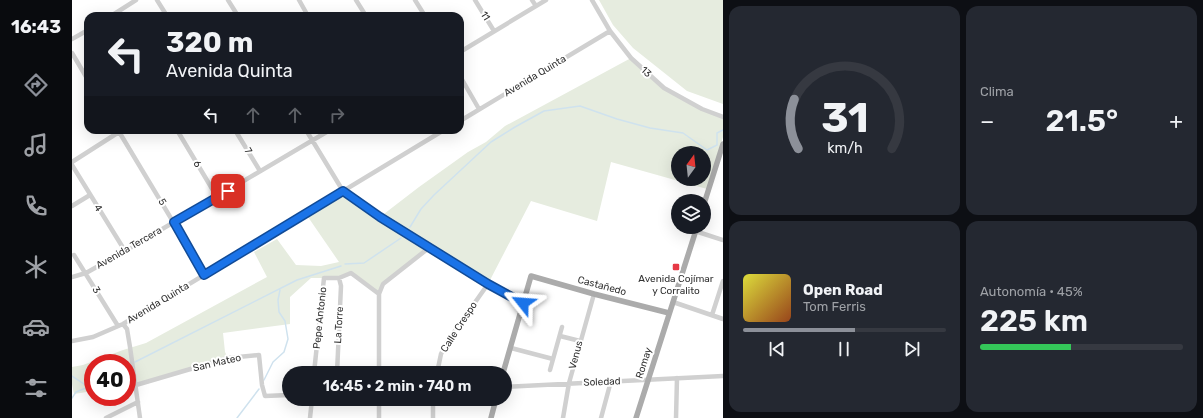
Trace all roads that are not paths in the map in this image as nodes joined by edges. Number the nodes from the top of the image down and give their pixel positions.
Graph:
1 (136, 0) edge
2 (157, 0) edge
3 (228, 0) edge
4 (299, 0) edge
5 (356, 0) edge
6 (415, 0) edge
7 (476, 0) edge
8 (532, 0) edge
9 (546, 0) edge
10 (592, 0) edge
11 (536, 6) junction
12 (117, 12) edge
13 (164, 12) edge
14 (236, 12) edge
15 (306, 12) edge
16 (364, 12) edge
17 (422, 12) edge
18 (494, 31) junction
19 (610, 31) junction
20 (84, 32) edge
21 (72, 39) edge
22 (464, 50) edge
23 (72, 53) edge
24 (84, 73) edge
25 (464, 83) edge
26 (479, 109) junction
27 (723, 117) edge
28 (464, 118) edge
29 (114, 134) edge
30 (121, 134) edge
31 (179, 134) edge
32 (237, 134) edge
33 (309, 134) edge
34 (323, 134) edge
35 (437, 134) edge
36 (313, 140) junction
37 (723, 144) edge
38 (720, 161) edge
39 (72, 162) edge
40 (72, 165) edge
41 (260, 172) junction
42 (343, 191) junction
43 (708, 194) edge
44 (90, 195) junction
45 (217, 197) junction
46 (72, 206) edge
47 (174, 222) junction
48 (694, 234) edge
49 (708, 234) edge
50 (723, 240) edge
51 (430, 247) junction
52 (125, 251) junction
53 (74, 255) dead end
54 (86, 273) junction
55 (204, 275) junction
56 (72, 277) edge
57 (340, 278) junction
58 (723, 281) edge
59 (488, 284) junction
60 (379, 294) junction
61 (594, 294) junction
62 (673, 302) junction
63 (523, 303) junction
64 (669, 313) junction
65 (712, 315) junction
66 (723, 319) edge
67 (124, 324) junction
68 (118, 326) junction
69 (562, 327) dead end
70 (560, 336) junction
71 (72, 341) edge
72 (580, 341) junction
73 (511, 348) junction
74 (131, 354) edge
75 (553, 359) junction
76 (315, 366) edge
77 (337, 366) edge
78 (379, 366) edge
79 (438, 366) edge
80 (505, 366) edge
81 (550, 370) dead end
82 (723, 376) edge
83 (677, 378) junction
84 (648, 380) junction
85 (611, 381) junction
86 (569, 383) junction
87 (136, 385) joint
88 (512, 387) edge
89 (282, 395) edge
90 (138, 402) junction
91 (311, 406) edge
92 (379, 406) edge
93 (433, 406) edge
94 (494, 406) edge
95 (106, 418) edge
96 (140, 418) edge
97 (310, 418) edge
98 (379, 418) edge
99 (433, 418) edge
100 (491, 418) edge
101 (563, 418) edge
102 (601, 418) edge
103 (636, 418) edge
104 (676, 418) edge

1 - 12 street
2 - 13 street
3 - 14 street
4 - 15 street
5 - 16 street
6 - 17 street
7 - 18 street, 11
8 - 11 street
9 - 11 street
10 - 19 street, 13
11 - 18 street
18 - 22 street
19 - 26 street, Avenida Quinta
19 - 27 street, 13
20 - 21 street
23 - 24 street
25 - 26 street
26 - 28 street, Avenida Quinta
29 - 39 street
30 - 47 street, 5
31 - 45 street, 6
32 - 41 street, 7
33 - 36 street
34 - 36 street, Avenida Tercera
35 - 42 street, Avenida Quinta
36 - 41 street, Avenida Tercera
36 - 42 street
37 - 38 main road
38 - 43 main road
40 - 44 street, 4
41 - 45 street, Avenida Tercera
42 - 51 street
42 - 55 street, Avenida Quinta
44 - 46 street
44 - 52 street, 4
45 - 47 street, Avenida Tercera
47 - 52 street, Avenida Tercera
47 - 55 street, 5
48 - 62 main road, Romay
49 - 50 street
51 - 59 street
51 - 60 street
52 - 54 street, Avenida Tercera
53 - 54 street, 3
54 - 56 street, Avenida Tercera
54 - 68 street, 3
55 - 67 street, Avenida Quinta
57 - 60 street, Pepe Antonio
57 - 76 street, Pepe Antonio
57 - 77 street, La Torre
58 - 65 street
59 - 63 street
59 - 79 street, Calle Crespo
60 - 78 street
61 - 63 main road, Castañedo
61 - 64 main road, Castañedo
61 - 72 street, Venus
62 - 64 main road, Romay
62 - 65 street
63 - 73 main road
64 - 84 main road, Romay
65 - 66 street
67 - 68 street, Avenida Quinta
67 - 74 street
68 - 71 street, Avenida Quinta
69 - 70 street
70 - 72 street
70 - 75 street
72 - 86 street, Venus
73 - 75 street
73 - 80 main road
75 - 81 street
82 - 83 street, Soledad
83 - 84 street, Soledad
83 - 104 street
84 - 85 street, Soledad
84 - 103 main road, Romay
85 - 86 street, Soledad
85 - 102 street
86 - 88 street, Soledad
86 - 101 street, Venus
87 - 89 street, San Mateo
87 - 90 street
90 - 95 street
90 - 96 street
91 - 97 street
92 - 98 street
93 - 99 street
94 - 100 main road

